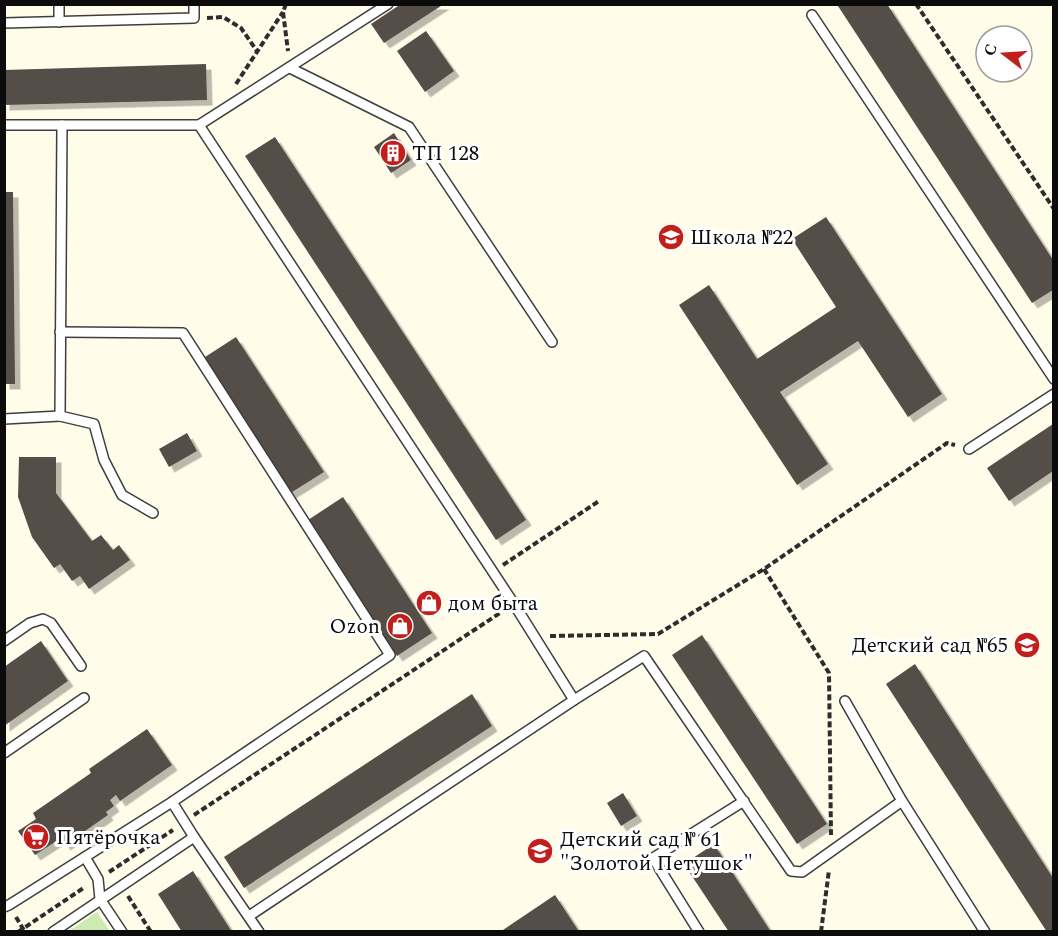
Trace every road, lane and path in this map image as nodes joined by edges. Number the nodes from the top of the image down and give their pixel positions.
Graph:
1 (59, 4) edge
2 (194, 4) edge
3 (286, 4) edge
4 (388, 4) edge
5 (916, 4) edge
6 (283, 12) junction
7 (812, 15) dead end
8 (194, 18) junction
9 (60, 22) junction
10 (4, 23) edge
11 (257, 51) junction
12 (290, 68) junction
13 (232, 88) dead end
14 (4, 125) edge
15 (62, 125) junction
16 (199, 125) junction
17 (1053, 209) edge
18 (60, 332) junction
19 (552, 342) dead end
20 (1053, 379) edge
21 (1053, 394) edge
22 (60, 416) junction
23 (4, 418) edge
24 (969, 449) joint
25 (598, 501) dead end
26 (153, 513) dead end
27 (764, 569) junction
28 (492, 572) junction
29 (514, 604) junction
30 (534, 637) junction
31 (4, 641) edge
32 (81, 666) dead end
33 (84, 698) dead end
34 (574, 700) junction
35 (845, 701) dead end
36 (4, 753) edge
37 (744, 801) junction
38 (902, 801) junction
39 (172, 802) junction
40 (184, 822) junction
41 (194, 837) junction
42 (831, 852) junction
43 (85, 857) junction
44 (98, 879) junction
45 (121, 886) junction
46 (100, 899) junction
47 (4, 907) edge
48 (249, 916) junction
49 (18, 932) edge
50 (53, 932) edge
51 (122, 932) edge
52 (151, 932) edge
53 (259, 932) edge
54 (699, 932) edge
55 (820, 932) edge
56 (985, 932) edge

1 - 9 lane
2 - 8 lane
3 - 6 path
4 - 12 lane
5 - 17 path
6 - 11 path
6 - 12 path
7 - 20 lane
8 - 9 lane
8 - 11 path
9 - 10 lane
11 - 13 path
12 - 16 lane
12 - 19 lane
14 - 15 lane
15 - 16 lane
15 - 18 lane
16 - 28 lane
18 - 22 lane
18 - 39 lane
21 - 24 lane
22 - 23 lane
22 - 26 lane
24 - 27 path
25 - 28 path
27 - 30 path
27 - 42 path
28 - 29 lane
29 - 30 lane
29 - 40 path
30 - 34 lane
31 - 32 lane
33 - 36 lane
34 - 37 lane
34 - 48 lane
35 - 38 lane
37 - 42 lane
37 - 54 lane
38 - 42 lane
38 - 56 lane
39 - 40 lane
39 - 43 lane
40 - 41 lane
40 - 44 path
41 - 45 lane
41 - 48 lane
42 - 55 path
43 - 44 lane
43 - 47 lane
44 - 46 lane
44 - 49 path
45 - 46 lane
45 - 52 path
46 - 50 lane
46 - 51 lane
48 - 53 lane

